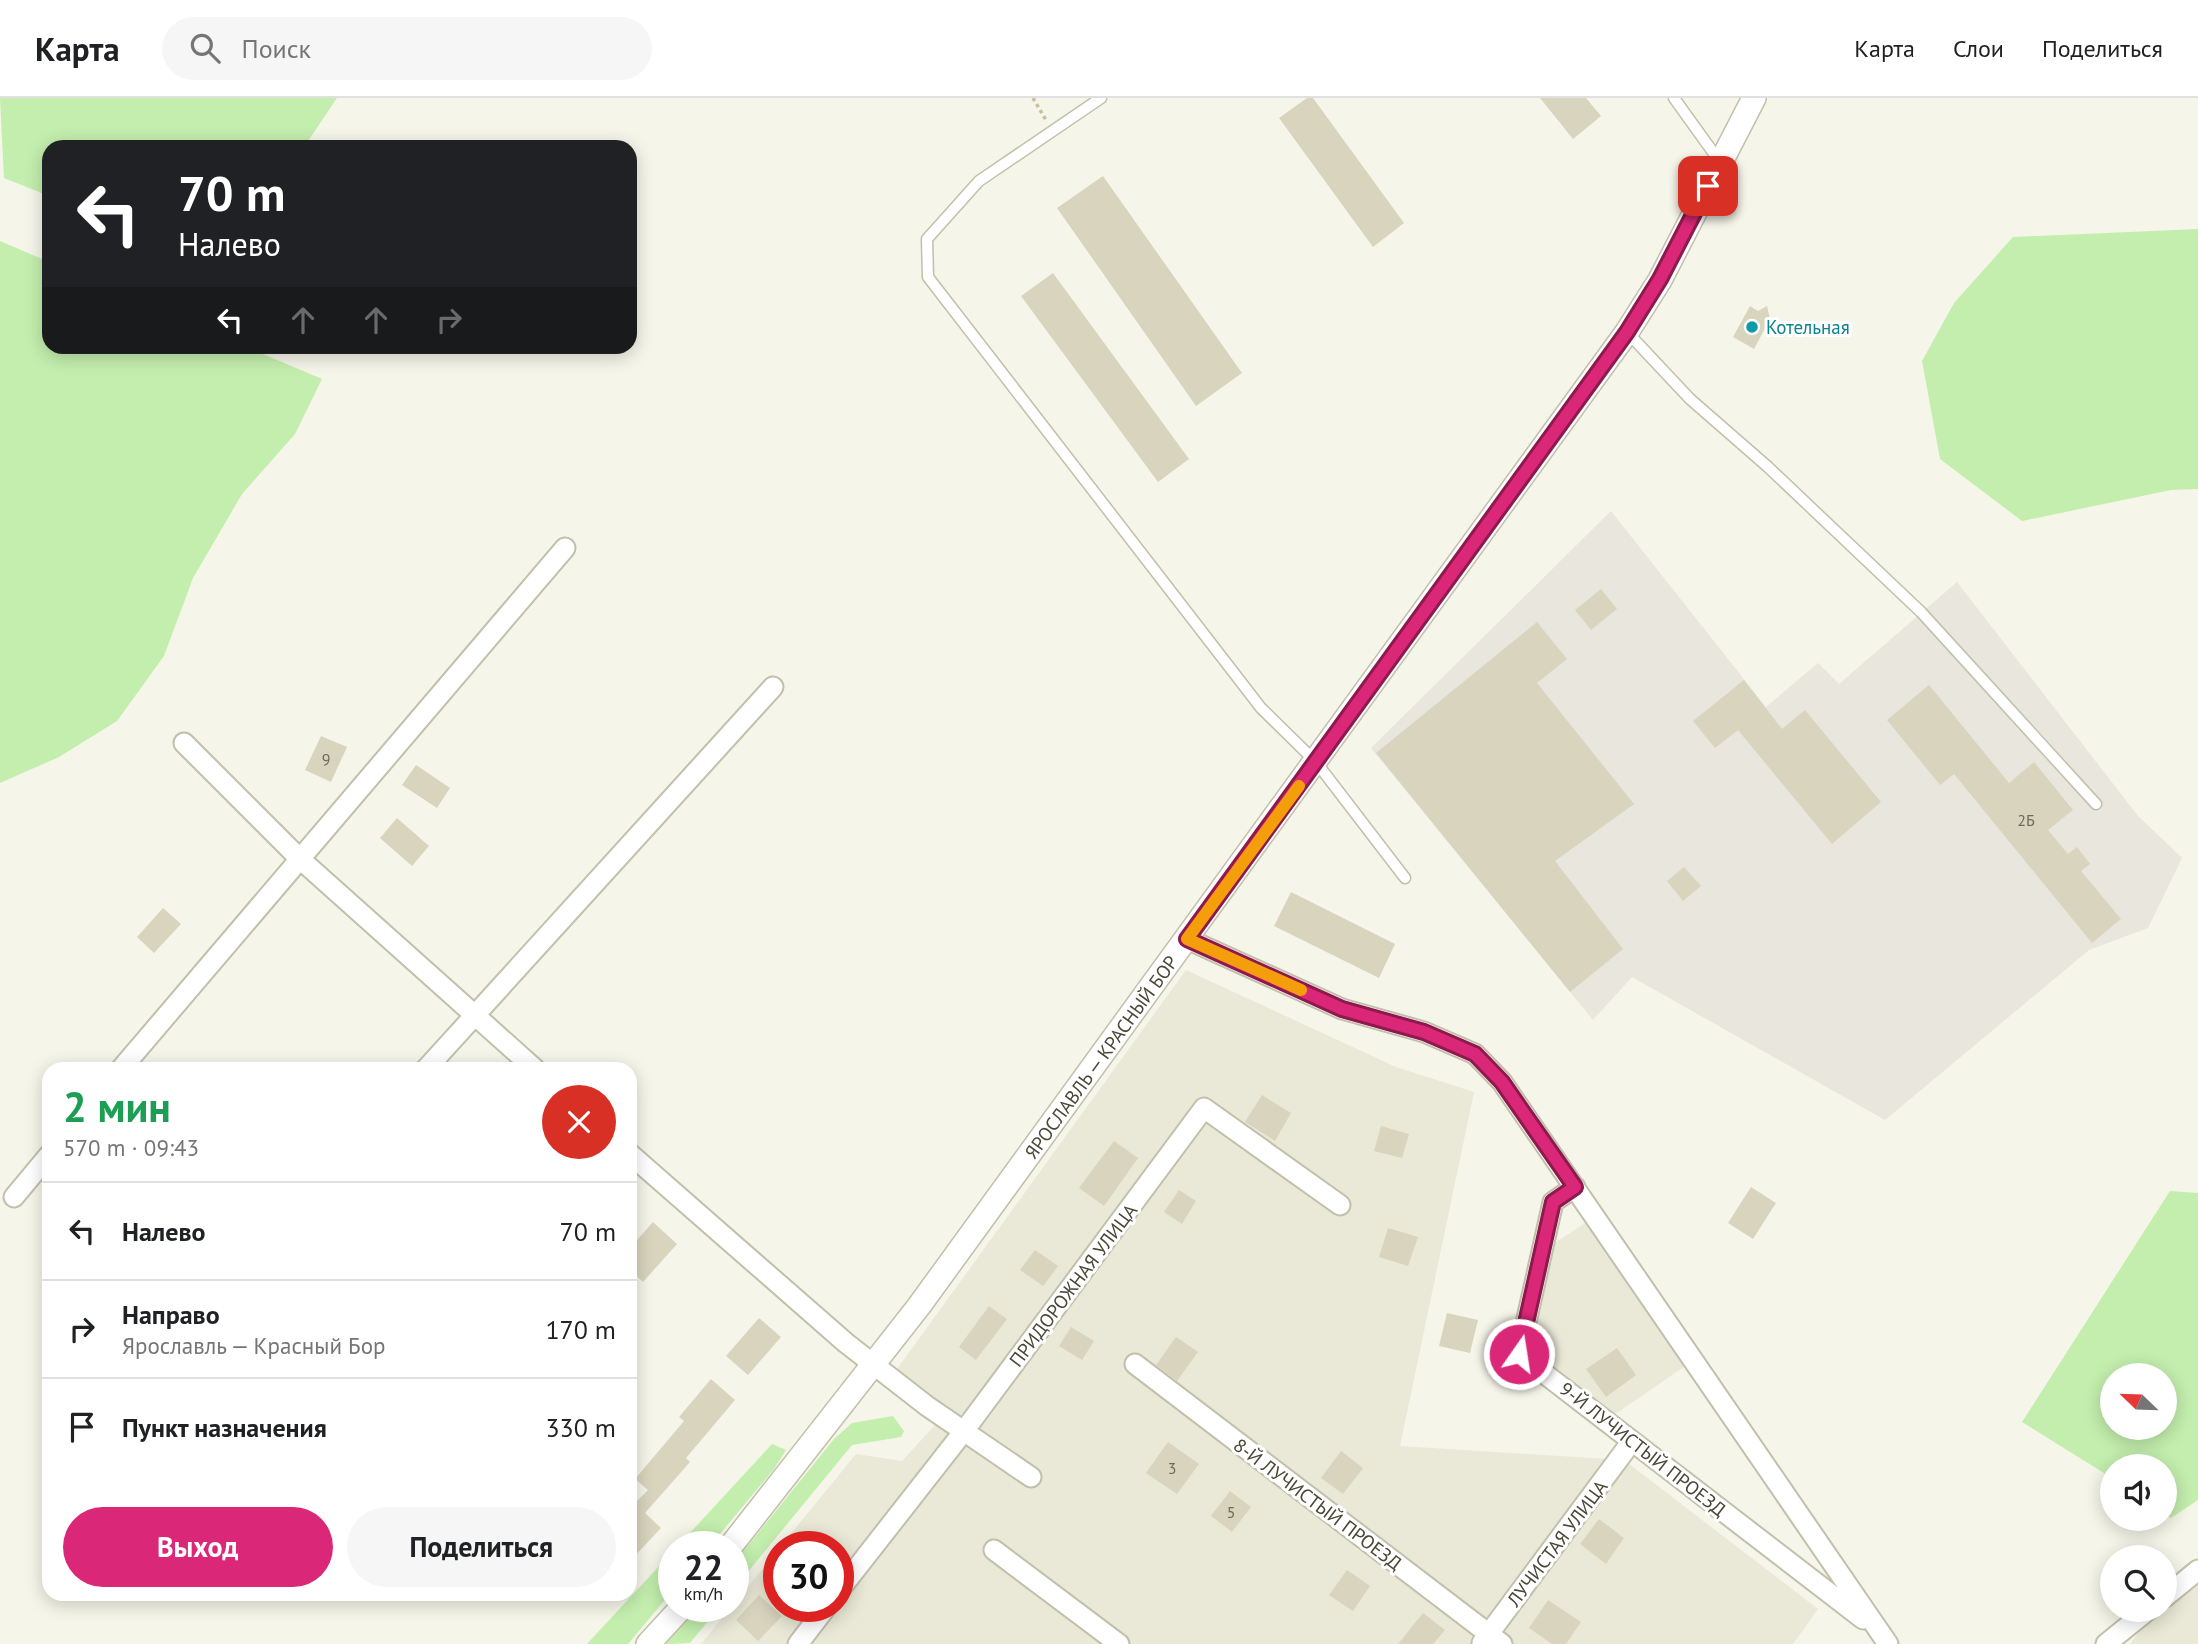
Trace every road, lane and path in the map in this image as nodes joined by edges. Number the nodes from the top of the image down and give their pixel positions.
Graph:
1 (1033, 98) edge
2 (1101, 98) edge
3 (1674, 98) edge
4 (1754, 98) edge
5 (1053, 131) junction
6 (1720, 162) junction
7 (1627, 332) junction
8 (565, 548) dead end
9 (774, 687) dead end
10 (184, 743) dead end
11 (1316, 762) junction
12 (2096, 804) dead end
13 (299, 858) junction
14 (1405, 878) dead end
15 (1187, 939) junction
16 (474, 1015) junction
17 (127, 1062) edge
18 (432, 1062) edge
19 (527, 1062) edge
20 (637, 1160) edge
21 (42, 1163) edge
22 (1575, 1187) junction
23 (14, 1197) dead end
24 (1340, 1205) dead end
25 (873, 1364) junction
26 (1135, 1364) dead end
27 (964, 1431) junction
28 (1632, 1441) junction
29 (1031, 1477) dead end
30 (743, 1531) edge
31 (994, 1550) dead end
32 (2198, 1570) edge
33 (854, 1572) edge
34 (2177, 1587) edge
35 (668, 1622) edge
36 (815, 1622) edge
37 (2133, 1622) edge
38 (1883, 1637) edge
39 (1491, 1641) edge
40 (648, 1644) edge
41 (798, 1644) edge
42 (1119, 1644) edge
43 (2106, 1644) edge

1 - 5 path
2 - 5 lane
3 - 6 lane
4 - 6 street, ЯРОСЛАВЛЬ — КРАСНЫЙ БОР
5 - 11 lane
6 - 7 street, ЯРОСЛАВЛЬ — КРАСНЫЙ БОР
7 - 11 street, ЯРОСЛАВЛЬ — КРАСНЫЙ БОР
7 - 12 lane
8 - 13 street
9 - 16 street
10 - 13 street
11 - 14 lane
11 - 15 street, ЯРОСЛАВЛЬ — КРАСНЫЙ БОР
13 - 16 street
13 - 17 street
15 - 22 street
15 - 25 street, ЯРОСЛАВЛЬ — КРАСНЫЙ БОР
16 - 18 street
16 - 19 street
20 - 25 street
21 - 23 street
22 - 28 street, 9-Й ЛУЧИСТЫЙ ПРОЕЗД
22 - 38 street
24 - 27 street, ПРИДОРОЖНАЯ УЛИЦА
25 - 27 street
25 - 30 street, ЯРОСЛАВЛЬ — КРАСНЫЙ БОР
26 - 39 street, 8-Й ЛУЧИСТЫЙ ПРОЕЗД
27 - 29 street
27 - 33 street, ПРИДОРОЖНАЯ УЛИЦА
28 - 38 street, 9-Й ЛУЧИСТЫЙ ПРОЕЗД
28 - 39 street, ЛУЧИСТАЯ УЛИЦА
31 - 42 street
32 - 34 street
35 - 40 street
36 - 41 street
37 - 43 street

